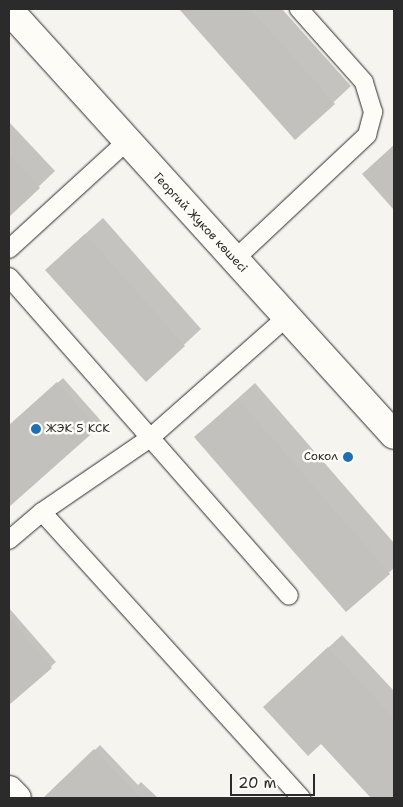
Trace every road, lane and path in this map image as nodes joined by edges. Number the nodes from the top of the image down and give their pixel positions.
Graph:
1 (299, 9) edge
2 (9, 10) edge
3 (126, 142) junction
4 (9, 249) edge
5 (234, 260) junction
6 (9, 278) edge
7 (287, 317) junction
8 (394, 435) edge
9 (150, 438) junction
10 (42, 512) junction
11 (9, 540) edge
12 (289, 596) dead end
13 (9, 790) edge
14 (17, 798) edge
15 (301, 798) edge

1 - 5 lane
2 - 3 street, Георгий Жуков көшесі
3 - 4 lane
3 - 5 street, Георгий Жуков көшесі
5 - 7 street, Георгий Жуков көшесі
6 - 9 lane
7 - 8 street, Георгий Жуков көшесі
7 - 9 lane
9 - 10 lane
9 - 12 lane
10 - 11 lane
10 - 15 lane
13 - 14 street

